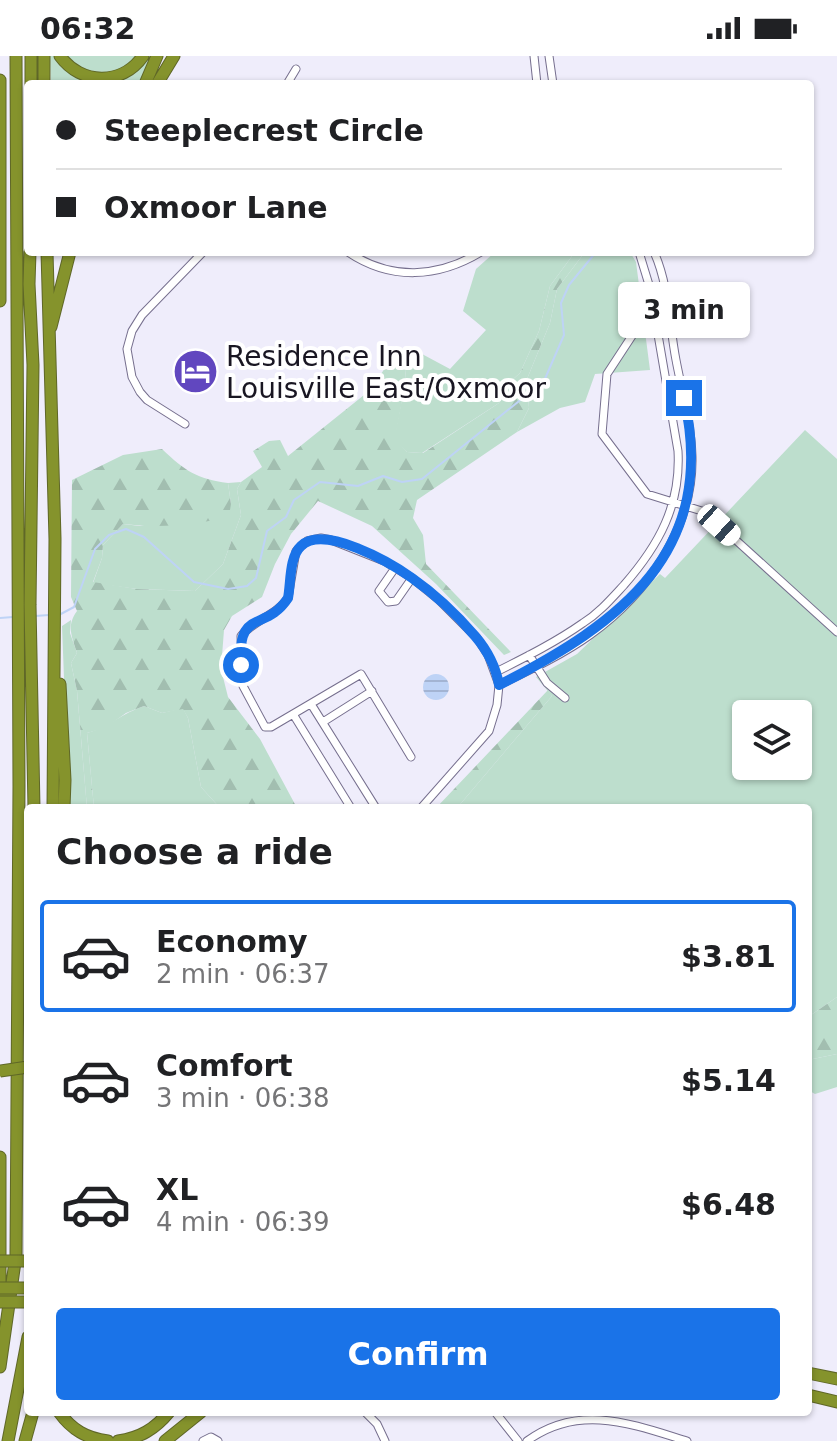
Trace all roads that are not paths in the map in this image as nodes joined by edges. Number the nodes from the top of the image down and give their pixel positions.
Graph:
1 (16, 56) edge
2 (31, 56) edge
3 (44, 56) edge
4 (60, 56) edge
5 (143, 56) edge
6 (157, 56) edge
7 (174, 56) edge
8 (534, 56) edge
9 (549, 56) edge
10 (296, 69) dead end
11 (0, 80) edge
12 (31, 80) edge
13 (44, 80) edge
14 (147, 80) edge
15 (159, 80) edge
16 (289, 80) edge
17 (537, 80) edge
18 (552, 80) edge
19 (30, 256) edge
20 (47, 256) edge
21 (69, 256) edge
22 (199, 256) edge
23 (356, 256) edge
24 (473, 256) edge
25 (640, 256) edge
26 (655, 256) edge
27 (0, 301) edge
28 (653, 311) junction
29 (48, 336) junction
30 (185, 424) dead end
31 (674, 503) junction
32 (686, 505) junction
33 (395, 568) junction
34 (412, 578) junction
35 (24, 605) junction
36 (24, 628) junction
37 (56, 628) junction
38 (837, 632) edge
39 (529, 655) junction
40 (535, 667) junction
41 (496, 672) junction
42 (499, 685) junction
43 (372, 691) junction
44 (565, 698) dead end
45 (311, 704) junction
46 (293, 714) junction
47 (323, 722) junction
48 (411, 757) dead end
49 (34, 804) edge
50 (53, 804) edge
51 (64, 804) edge
52 (349, 804) edge
53 (374, 804) edge
54 (425, 804) edge
55 (24, 1068) edge
56 (0, 1071) edge
57 (0, 1157) edge
58 (0, 1261) edge
59 (24, 1261) edge
60 (24, 1288) edge
61 (0, 1291) edge
62 (0, 1302) edge
63 (24, 1302) edge
64 (24, 1358) edge
65 (0, 1367) edge
66 (812, 1374) edge
67 (837, 1379) edge
68 (812, 1398) edge
69 (837, 1402) edge
70 (32, 1416) edge
71 (63, 1416) edge
72 (165, 1416) edge
73 (196, 1416) edge
74 (369, 1416) edge
75 (498, 1416) edge
76 (675, 1439) edge
77 (8, 1441) edge
78 (25, 1441) edge
79 (108, 1441) edge
80 (118, 1441) edge
81 (165, 1441) edge
82 (385, 1441) edge
83 (518, 1441) edge
84 (527, 1441) edge
85 (687, 1441) edge

1 - 35 highway
2 - 12 highway
3 - 13 highway
4 - 5 highway
6 - 14 highway
7 - 15 highway
8 - 17 street
9 - 18 street
10 - 16 street
11 - 27 highway
19 - 35 highway
20 - 29 highway
21 - 29 highway
22 - 30 street
23 - 24 street
25 - 28 street
26 - 32 street
28 - 31 street
28 - 31 street
29 - 37 highway
31 - 32 street
31 - 39 street
32 - 38 street
32 - 40 street
33 - 34 street
33 - 34 street
33 - 46 street
34 - 41 street
35 - 36 highway
36 - 49 highway
36 - 65 highway
37 - 50 highway
37 - 51 highway
39 - 40 street
39 - 41 street
40 - 42 street
40 - 44 street
41 - 42 street
42 - 54 street
43 - 45 street
43 - 47 street
43 - 48 street
45 - 46 street
45 - 47 street
46 - 52 street
47 - 53 street
55 - 56 highway, bridge
57 - 61 highway
58 - 59 highway, bridge
60 - 61 highway, bridge
62 - 63 highway, bridge
64 - 77 highway
66 - 67 highway
68 - 69 highway
70 - 78 highway
71 - 79 highway
72 - 80 highway
73 - 81 highway
74 - 82 street
75 - 83 street
76 - 84 street
76 - 85 street

